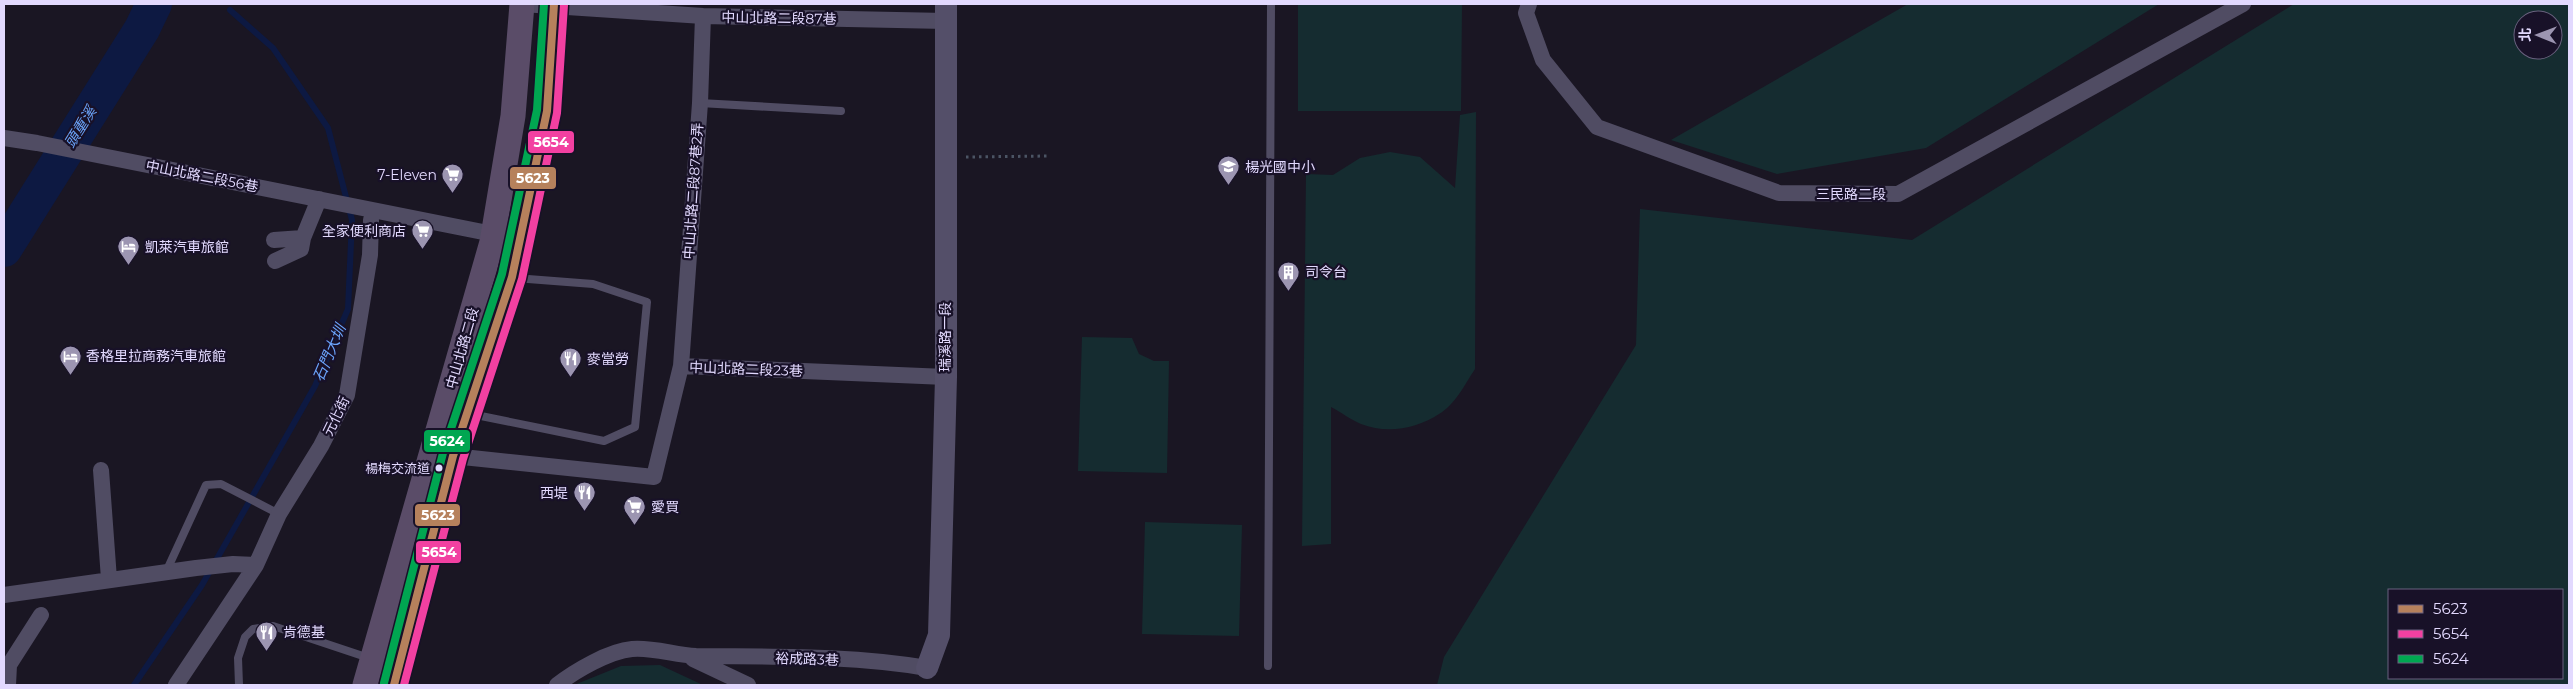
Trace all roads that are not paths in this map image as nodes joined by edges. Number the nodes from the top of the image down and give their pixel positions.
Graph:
1 (522, 4) edge
2 (1271, 4) edge
3 (1528, 4) edge
4 (2243, 4) edge
5 (554, 5) edge
6 (946, 12) edge
7 (703, 16) junction
8 (700, 103) junction
9 (841, 111) dead end
10 (4, 138) edge
11 (323, 199) junction
12 (370, 212) junction
13 (493, 234) junction
14 (303, 238) junction
15 (274, 240) dead end
16 (275, 261) dead end
17 (512, 278) junction
18 (681, 366) junction
19 (946, 377) junction
20 (466, 413) junction
21 (453, 456) junction
22 (101, 470) dead end
23 (279, 514) junction
24 (256, 566) junction
25 (166, 572) junction
26 (109, 579) junction
27 (4, 596) edge
28 (41, 615) dead end
29 (686, 655) junction
30 (373, 659) junction
31 (1268, 666) dead end
32 (927, 668) joint
33 (8, 685) edge
34 (176, 685) edge
35 (239, 685) edge
36 (365, 685) edge
37 (394, 685) edge
38 (557, 685) edge
39 (748, 685) edge

1 - 5 street, 中山北路二段87巷
1 - 13 main road, 中山北路二段
2 - 31 lane
3 - 4 street, 三民路二段
5 - 7 street, 中山北路二段87巷
5 - 17 main road, 中山北路二段
6 - 7 street, 中山北路二段87巷
6 - 19 street, 瑞溪路一段
7 - 8 street, 中山北路二段87巷2弄
8 - 9 lane
8 - 18 street, 中山北路二段87巷2弄
10 - 11 street, 中山北路二段56巷
11 - 12 street, 中山北路二段56巷
11 - 14 street
12 - 13 street
12 - 23 street, 元化街
13 - 30 main road, 中山北路二段
14 - 15 street
14 - 16 street
17 - 20 main road, 中山北路二段
17 - 20 lane
18 - 19 street, 中山北路二段23巷
18 - 21 street, 中山北路二段23巷
19 - 32 street, 瑞溪路一段
20 - 21 main road, 中山北路二段
21 - 37 main road, 中山北路二段
22 - 26 street
23 - 24 street, 元化街
23 - 25 lane
24 - 25 street
24 - 34 street, 元化街
25 - 26 street
26 - 27 street
28 - 33 street
29 - 32 street, 裕成路3巷
29 - 38 street, 裕成路3巷
29 - 39 street, 裕成路3巷
30 - 35 lane
30 - 36 main road, 中山北路二段

